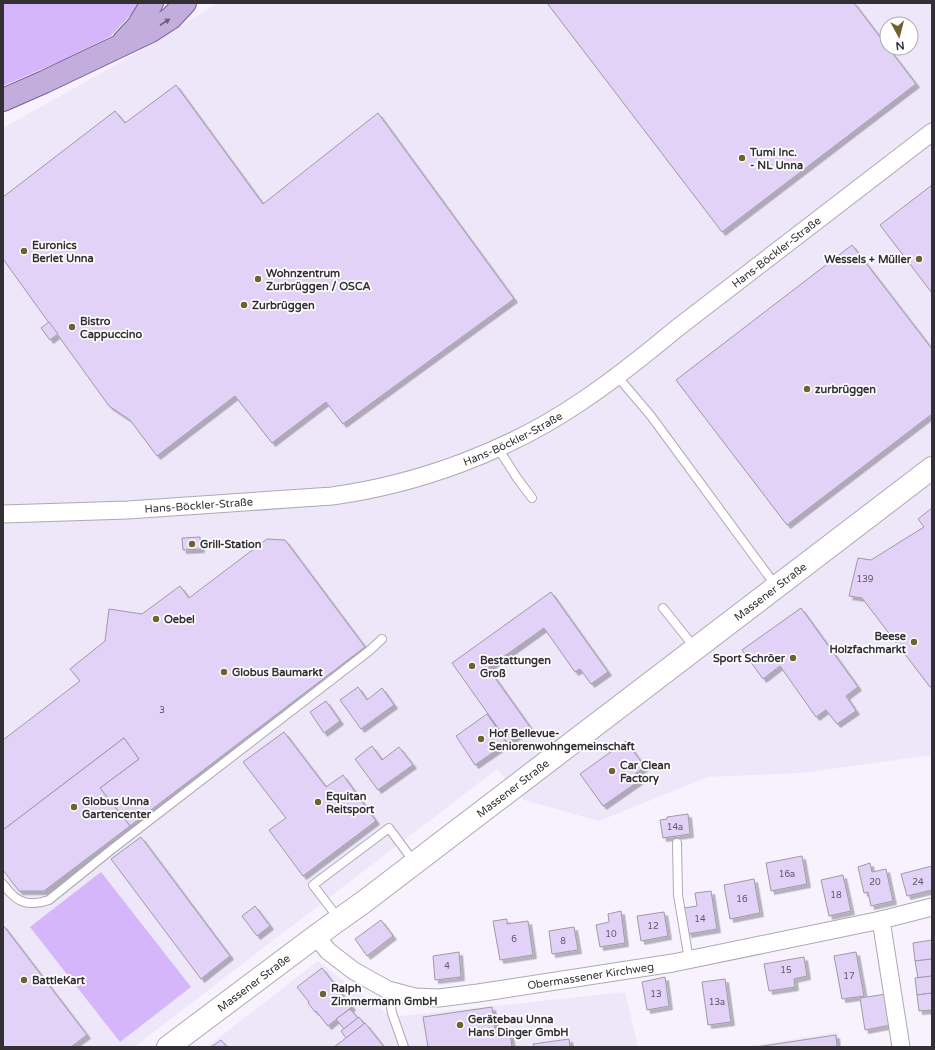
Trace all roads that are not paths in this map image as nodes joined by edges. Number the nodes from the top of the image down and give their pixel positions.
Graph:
1 (152, 3) edge
2 (185, 3) edge
3 (118, 47) junction
4 (3, 100) edge
5 (932, 132) edge
6 (617, 376) junction
7 (498, 448) junction
8 (932, 468) edge
9 (532, 498) dead end
10 (3, 514) edge
11 (776, 587) junction
12 (663, 608) dead end
13 (382, 640) dead end
14 (696, 649) junction
15 (677, 843) dead end
16 (415, 863) junction
17 (3, 884) edge
18 (932, 907) edge
19 (339, 919) junction
20 (881, 920) junction
21 (316, 936) junction
22 (689, 960) junction
23 (388, 990) junction
24 (168, 1047) edge
25 (404, 1047) edge
26 (901, 1047) edge

1 - 3 main road
3 -> 2 main road
3 - 4 main road
5 - 6 street, Hans-Böckler-Straße
6 - 7 street, Hans-Böckler-Straße
6 - 11 lane
7 - 9 lane
7 - 10 street, Hans-Böckler-Straße
8 - 11 main road, Massener Straße
11 - 14 main road, Massener Straße
12 - 14 lane
13 - 17 lane
14 - 16 main road, Massener Straße
15 - 22 lane
16 - 19 main road, Massener Straße
16 - 19 lane
18 - 20 street, Obermassener Kirchweg
19 - 21 main road, Massener Straße
20 - 22 street, Obermassener Kirchweg
20 - 26 street
21 - 23 street, Obermassener Kirchweg
21 - 24 main road, Massener Straße
22 - 23 street, Obermassener Kirchweg
23 - 25 lane

